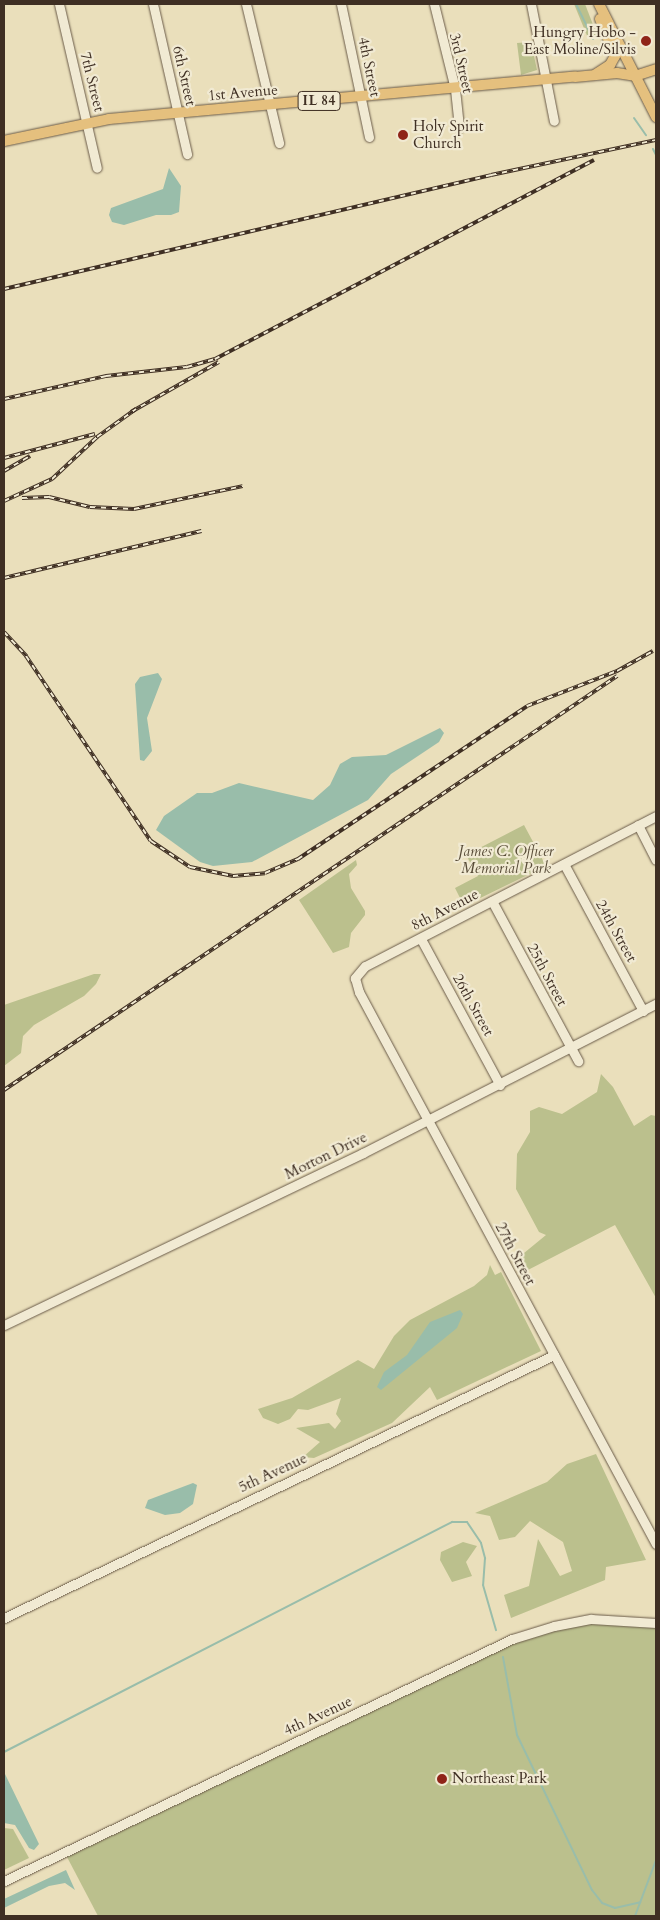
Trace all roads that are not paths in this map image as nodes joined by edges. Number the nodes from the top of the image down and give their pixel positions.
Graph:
1 (59, 4) edge
2 (153, 4) edge
3 (246, 4) edge
4 (341, 4) edge
5 (434, 4) edge
6 (531, 4) edge
7 (597, 4) edge
8 (656, 69) edge
9 (593, 75) junction
10 (636, 76) junction
11 (546, 80) junction
12 (455, 89) junction
13 (362, 97) junction
14 (271, 105) junction
15 (179, 113) junction
16 (656, 118) edge
17 (554, 121) dead end
18 (88, 123) junction
19 (459, 128) dead end
20 (370, 137) dead end
21 (4, 141) edge
22 (280, 144) dead end
23 (187, 154) dead end
24 (97, 168) dead end
25 (656, 816) edge
26 (638, 825) junction
27 (656, 860) edge
28 (564, 864) junction
29 (492, 901) junction
30 (420, 938) junction
31 (355, 975) joint
32 (656, 1004) edge
33 (643, 1011) junction
34 (571, 1049) junction
35 (578, 1060) dead end
36 (500, 1085) junction
37 (415, 1096) junction
38 (429, 1121) junction
39 (411, 1130) junction
40 (4, 1325) edge
41 (554, 1355) junction
42 (656, 1544) edge
43 (4, 1618) edge
44 (656, 1623) edge
45 (4, 1882) edge

1 - 18 street, 7th Street
2 - 15 street, 6th Street
3 - 14 street
4 - 13 street, 4th Street
5 - 12 street, 3rd Street
6 - 11 street
7 - 9 main road
7 - 10 main road
8 - 10 main road
9 - 10 main road, 1st Avenue / IL 84
9 - 11 main road, 1st Avenue / IL 84
10 - 16 main road
11 - 12 main road, 1st Avenue / IL 84
11 - 17 street
12 - 13 main road, 1st Avenue / IL 84
12 - 19 street, 3rd Street
13 - 14 main road, 1st Avenue / IL 84
13 - 20 street, 4th Street
14 - 15 main road, 1st Avenue / IL 84
14 - 22 street
15 - 18 main road, 1st Avenue / IL 84
15 - 23 street, 6th Street
18 - 21 main road, 1st Avenue / IL 84
18 - 24 street, 7th Street
25 - 26 street, 8th Avenue
26 - 27 street
26 - 28 street, 8th Avenue
28 - 29 street, 8th Avenue
28 - 33 street, 24th Street
29 - 30 street, 8th Avenue
29 - 34 street, 25th Street
30 - 31 street, 8th Avenue
30 - 36 street, 26th Street
31 - 37 street, 27th Street
32 - 33 street, Morton Drive
33 - 34 street, Morton Drive
34 - 35 street, 25th Street
34 - 36 street, Morton Drive
36 - 38 street, Morton Drive
37 - 38 street, 27th Street
37 - 39 street
38 - 39 street, Morton Drive
38 - 41 street, 27th Street
39 - 40 street, Morton Drive
41 - 42 street, 27th Street
41 - 43 street, 5th Avenue
44 - 45 street, 4th Avenue

